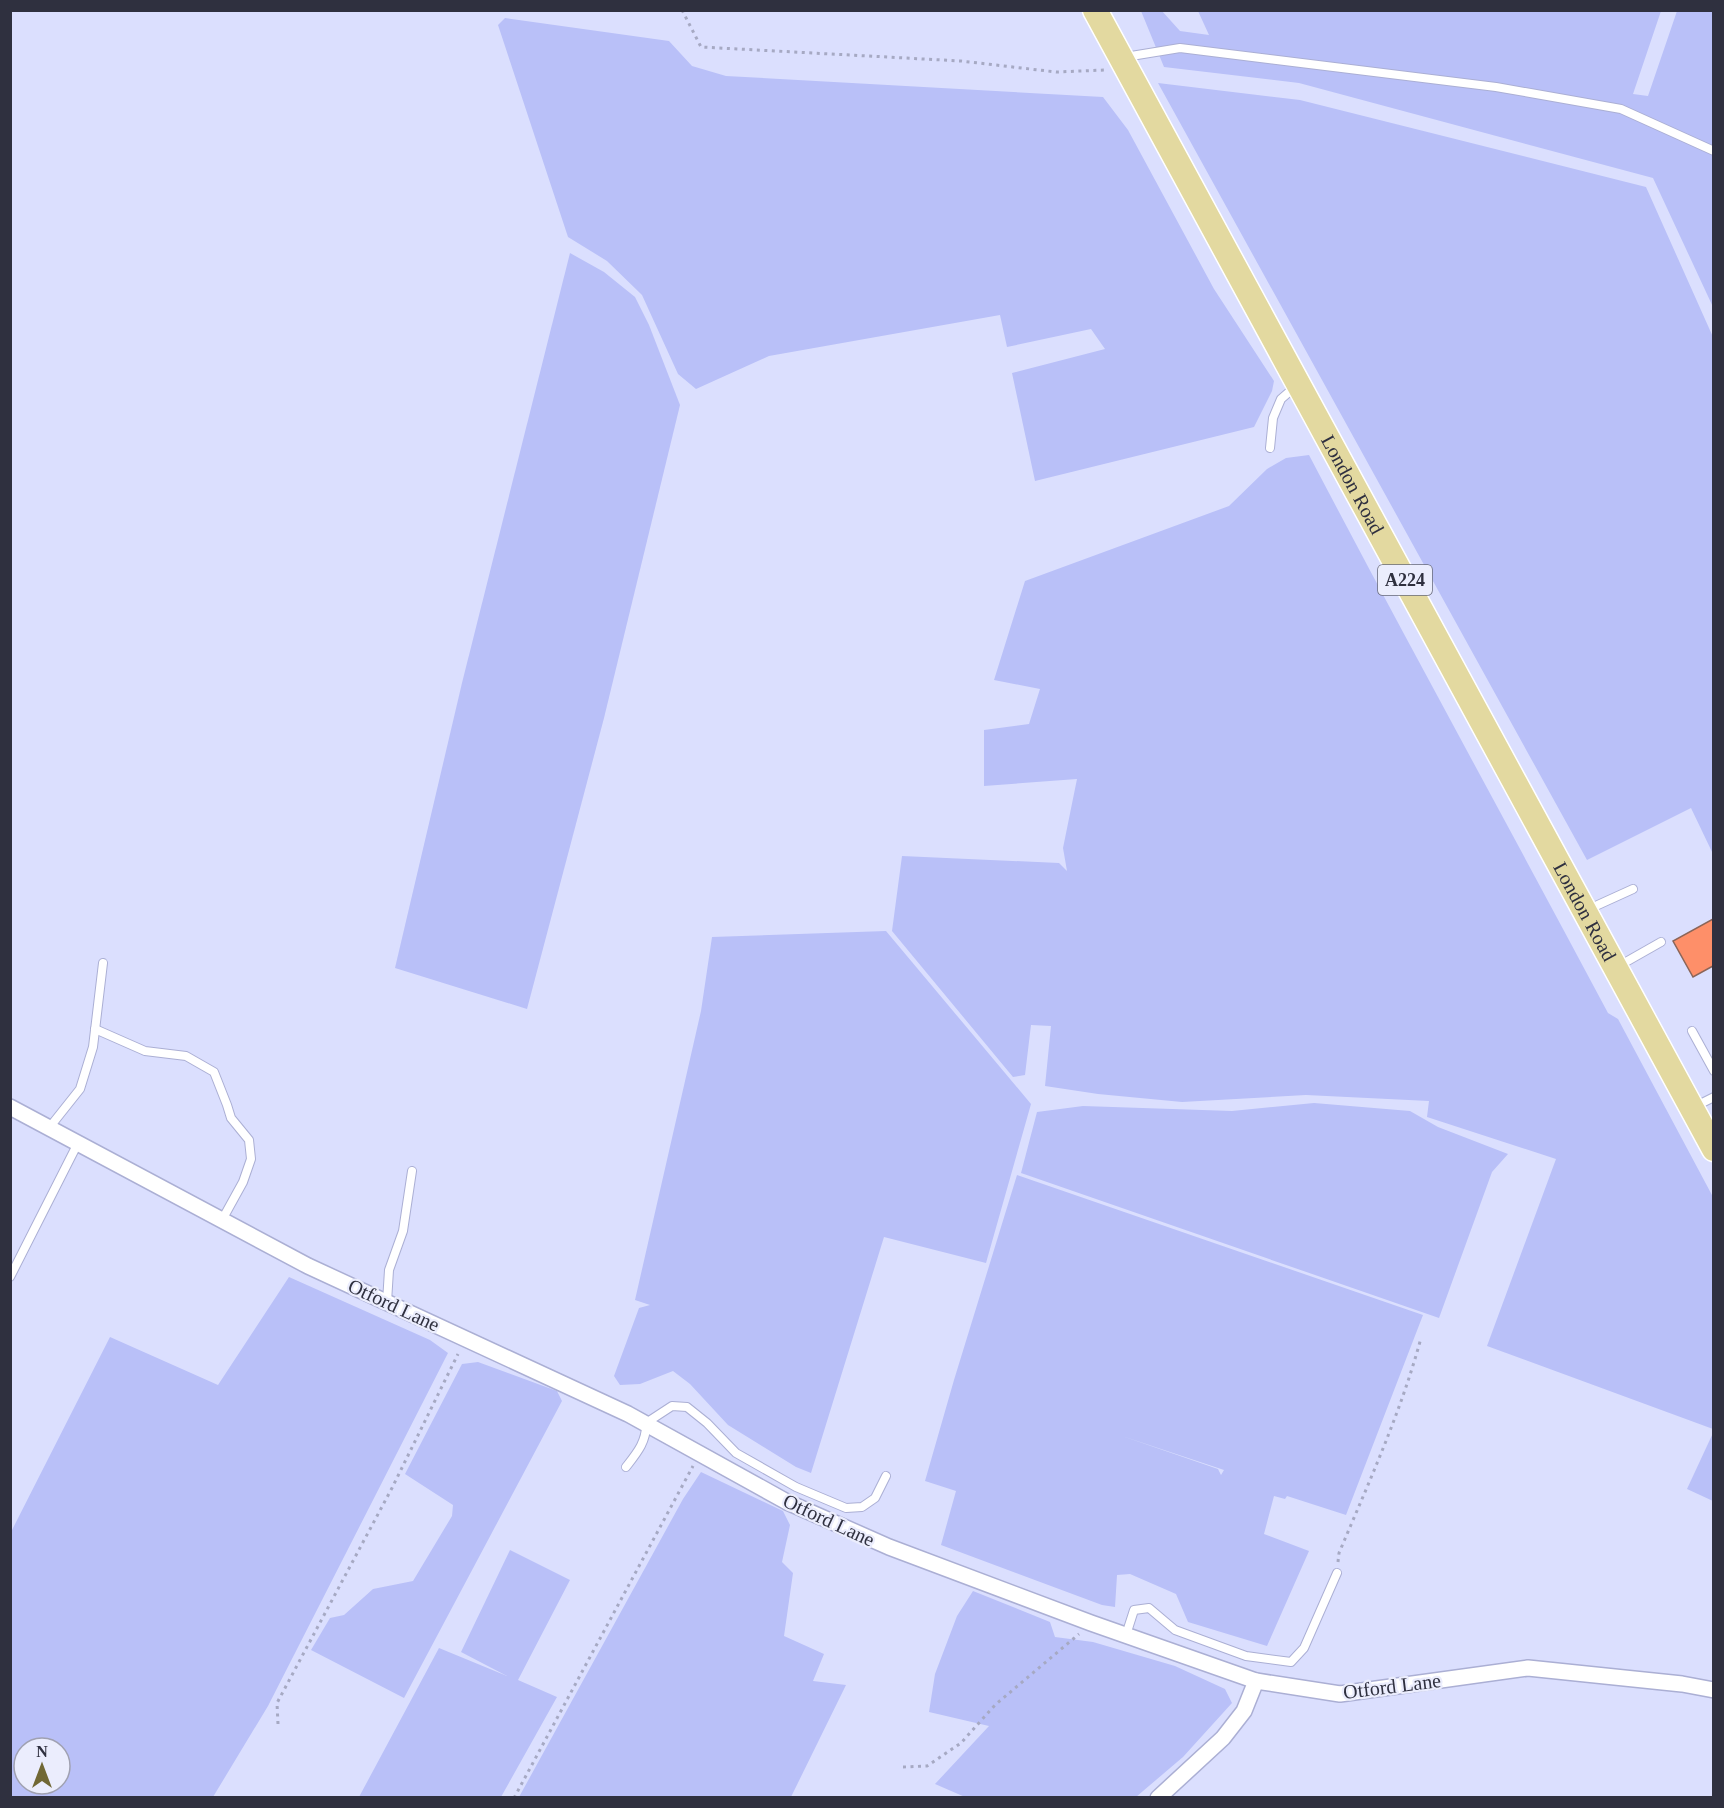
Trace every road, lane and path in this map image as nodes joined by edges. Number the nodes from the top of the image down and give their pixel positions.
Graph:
1 (682, 10) edge
2 (1095, 10) edge
3 (1121, 59) junction
4 (1713, 151) edge
5 (1298, 384) junction
6 (1270, 448) dead end
7 (1633, 889) dead end
8 (1585, 911) junction
9 (1661, 942) dead end
10 (103, 963) dead end
11 (1616, 968) junction
12 (95, 1029) junction
13 (1692, 1031) dead end
14 (1713, 1071) edge
15 (1713, 1097) edge
16 (10, 1107) edge
17 (1692, 1108) junction
18 (49, 1128) junction
19 (78, 1143) junction
20 (1713, 1149) edge
21 (412, 1171) dead end
22 (222, 1220) junction
23 (10, 1277) edge
24 (387, 1302) junction
25 (1421, 1338) dead end
26 (466, 1339) junction
27 (646, 1423) junction
28 (700, 1452) junction
29 (626, 1467) dead end
30 (886, 1476) dead end
31 (1337, 1572) joint
32 (1091, 1623) junction
33 (1126, 1635) junction
34 (1256, 1681) junction
35 (1713, 1690) edge
36 (278, 1725) dead end
37 (903, 1767) dead end
38 (514, 1797) edge
39 (1158, 1797) edge

1 - 3 path
2 - 3 main road, London Road / A224
3 - 4 lane
3 - 5 main road, London Road / A224
5 - 6 lane
5 - 8 main road, London Road / A224
7 - 8 lane
8 - 11 main road, London Road / A224
9 - 11 lane
10 - 12 lane
11 - 17 main road, London Road / A224
12 - 18 lane
12 - 22 lane
13 - 14 lane
15 - 17 lane
16 - 18 street, Otford Lane
17 - 20 main road, London Road / A224
18 - 19 street, Otford Lane
19 - 22 street, Otford Lane
19 - 23 lane
21 - 24 lane
22 - 24 street, Otford Lane
24 - 26 street, Otford Lane
25 - 31 path
26 - 27 street, Otford Lane
26 - 36 path
27 - 28 street, Otford Lane
27 - 29 lane
27 - 30 lane
28 - 32 street, Otford Lane
28 - 38 path
31 - 33 lane
32 - 33 street, Otford Lane
32 - 37 path
33 - 34 street, Otford Lane
34 - 35 street, Otford Lane
34 - 39 street

